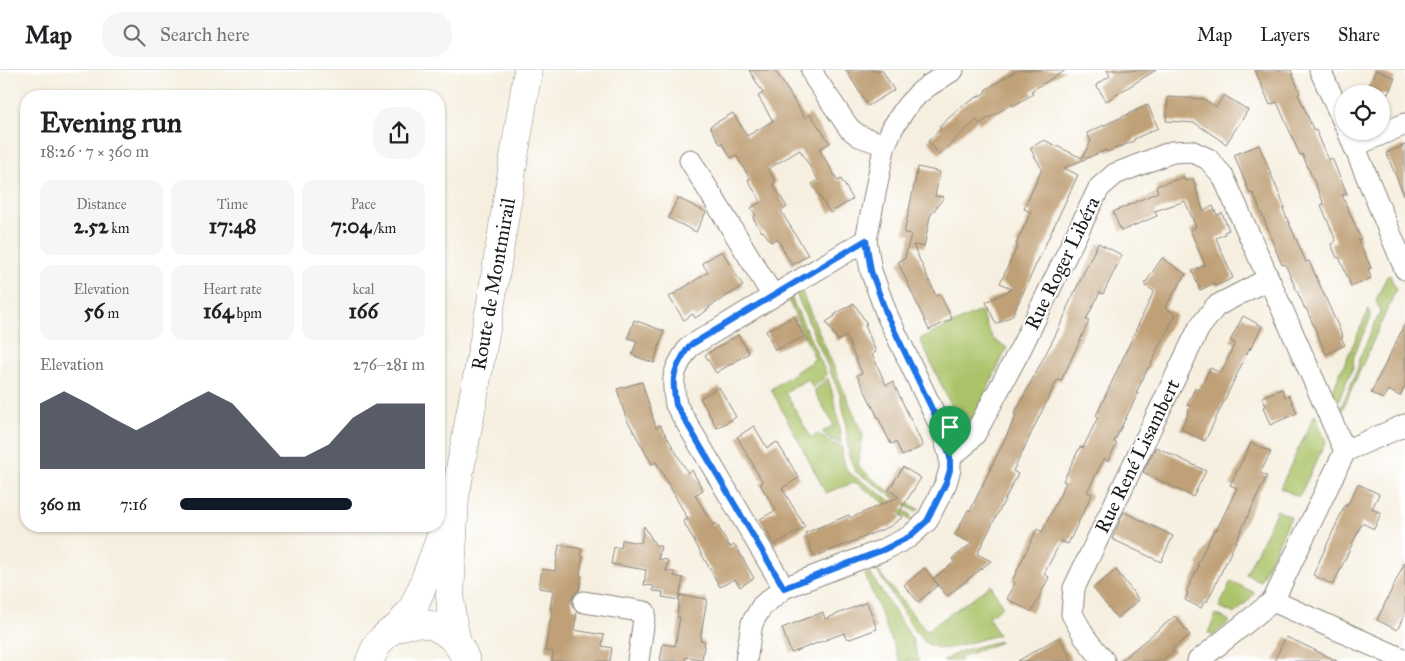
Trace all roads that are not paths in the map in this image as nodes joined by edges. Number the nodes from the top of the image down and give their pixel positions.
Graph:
1 (528, 70) edge
2 (812, 70) edge
3 (953, 70) edge
4 (1320, 70) edge
5 (1335, 103) edge
6 (1405, 124) edge
7 (1390, 128) edge
8 (1351, 140) edge
9 (885, 145) junction
10 (690, 160) dead end
11 (866, 240) junction
12 (1405, 269) edge
13 (1268, 279) junction
14 (773, 296) junction
15 (1405, 424) edge
16 (1344, 451) junction
17 (950, 457) junction
18 (455, 498) junction
19 (445, 525) edge
20 (442, 532) edge
21 (784, 588) junction
22 (1273, 601) junction
23 (584, 602) dead end
24 (398, 628) junction
25 (461, 652) edge
26 (1405, 660) edge
27 (370, 661) edge
28 (638, 661) edge
29 (746, 661) edge
30 (1104, 661) edge
31 (1198, 661) edge

1 - 18 main road, Route de Montmirail
2 - 9 street
3 - 9 street
4 - 5 street
6 - 7 street
8 - 12 street
9 - 11 street
10 - 14 street
11 - 14 street
11 - 17 street
13 - 16 street, Rue Roger Libéra
13 - 17 street, Rue Roger Libéra
13 - 30 street, Rue René Lisambert
14 - 21 street
15 - 16 street
16 - 22 street
17 - 21 street
18 - 19 main road, Route de Montmirail
18 - 25 main road, Route de Montmirail
20 - 24 main road, Route de Montmirail
21 - 29 street
22 - 26 street
22 - 31 street
23 - 28 street
24 - 25 main road
24 - 27 main road

